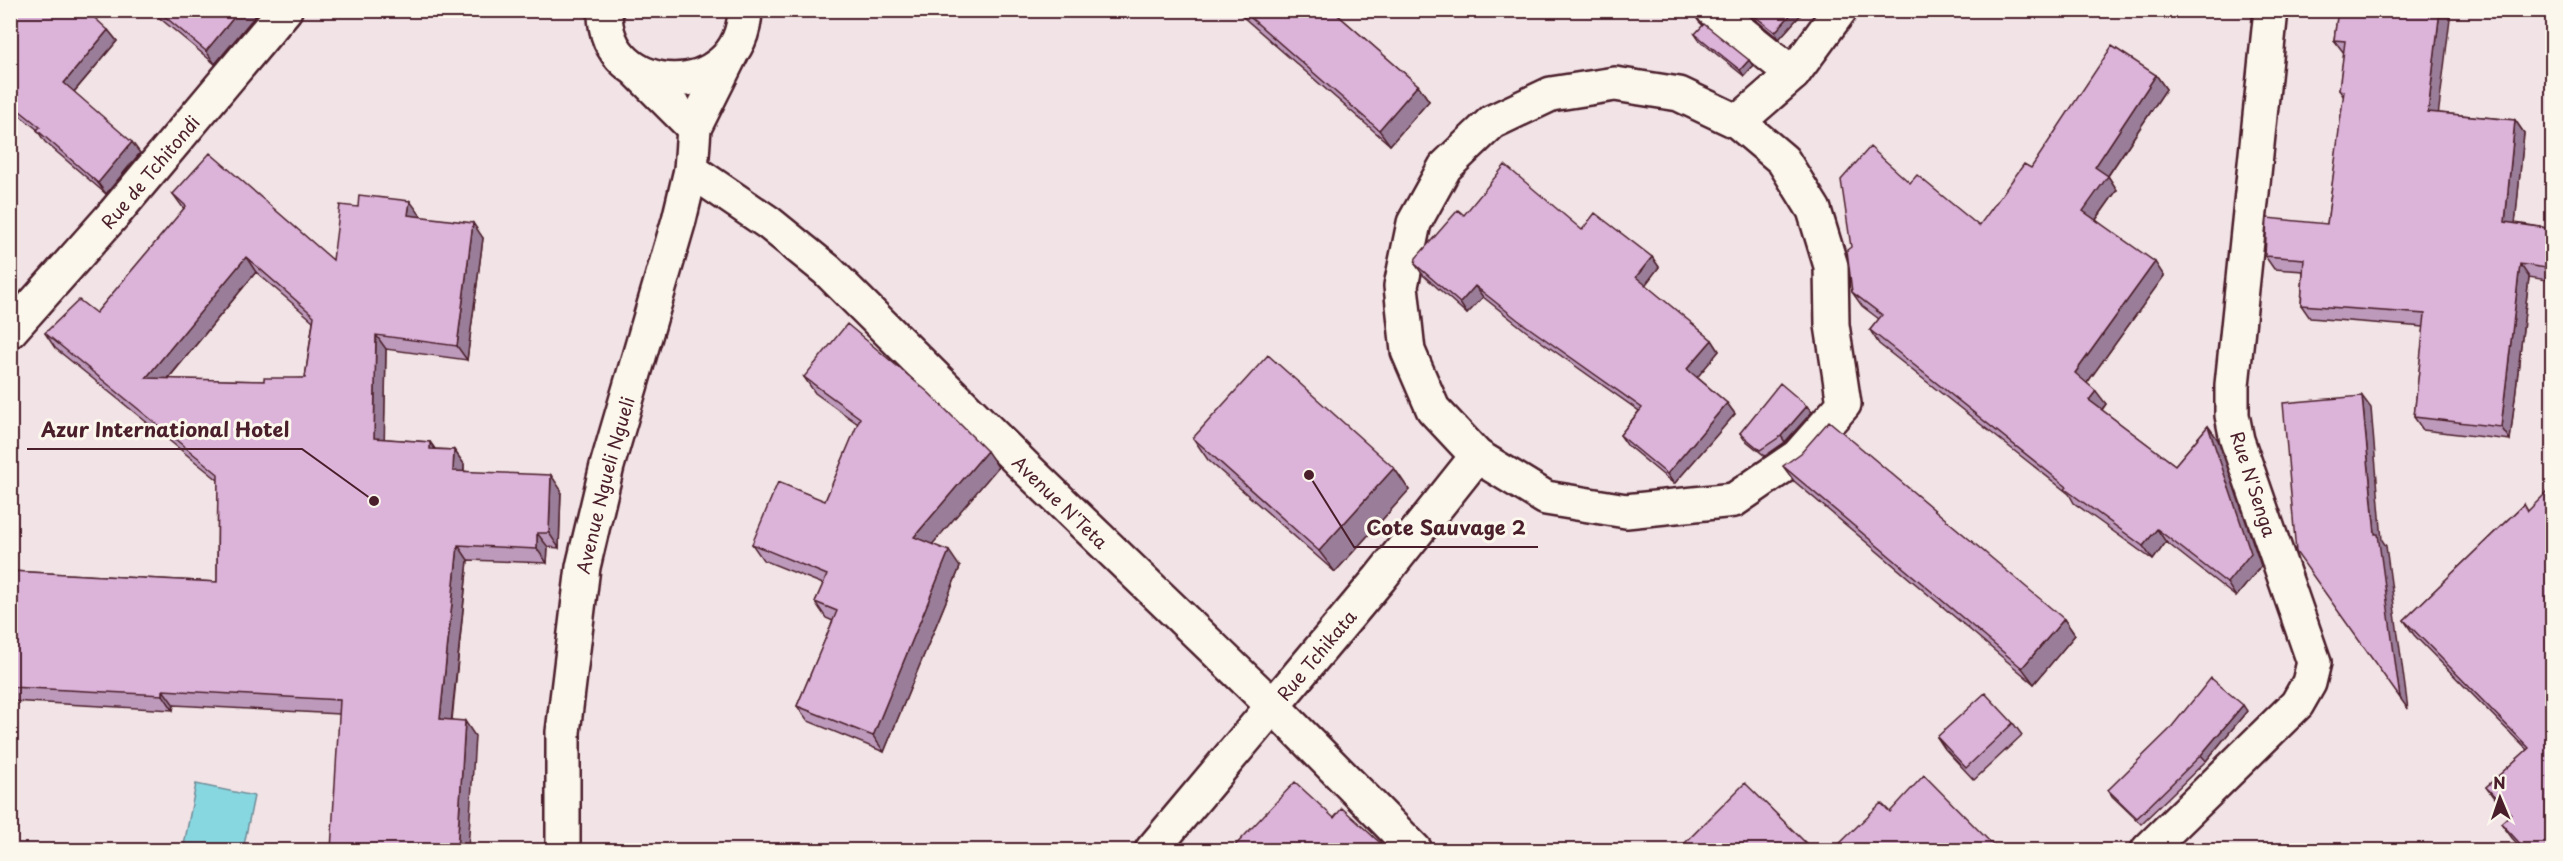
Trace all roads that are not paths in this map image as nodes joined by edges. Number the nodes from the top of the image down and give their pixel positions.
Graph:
1 (285, 10) edge
2 (586, 10) edge
3 (605, 10) edge
4 (1713, 10) edge
5 (1840, 10) edge
6 (2271, 10) edge
7 (745, 25) edge
8 (624, 58) junction
9 (1792, 74) junction
10 (1738, 122) junction
11 (694, 128) junction
12 (691, 170) junction
13 (10, 331) edge
14 (1477, 456) junction
15 (1274, 706) junction
16 (563, 850) edge
17 (1152, 850) edge
18 (1414, 850) edge
19 (2148, 850) edge

1 - 13 street, Rue de Tchitondi
2 - 8 street
3 - 8 street
4 - 9 street
5 - 9 street
6 - 19 street, Rue N'Senga
7 - 8 street
7 - 11 street, Avenue Ngueli Ngueli
8 - 11 street
9 - 10 street
10 - 14 street
10 - 14 street
11 - 12 street, Avenue Ngueli Ngueli
12 - 15 street, Avenue N'Teta
12 - 16 street, Avenue Ngueli Ngueli
14 - 15 street, Rue Tchikata
15 - 17 street, Rue Tchikata
15 - 18 street, Avenue N'Teta

